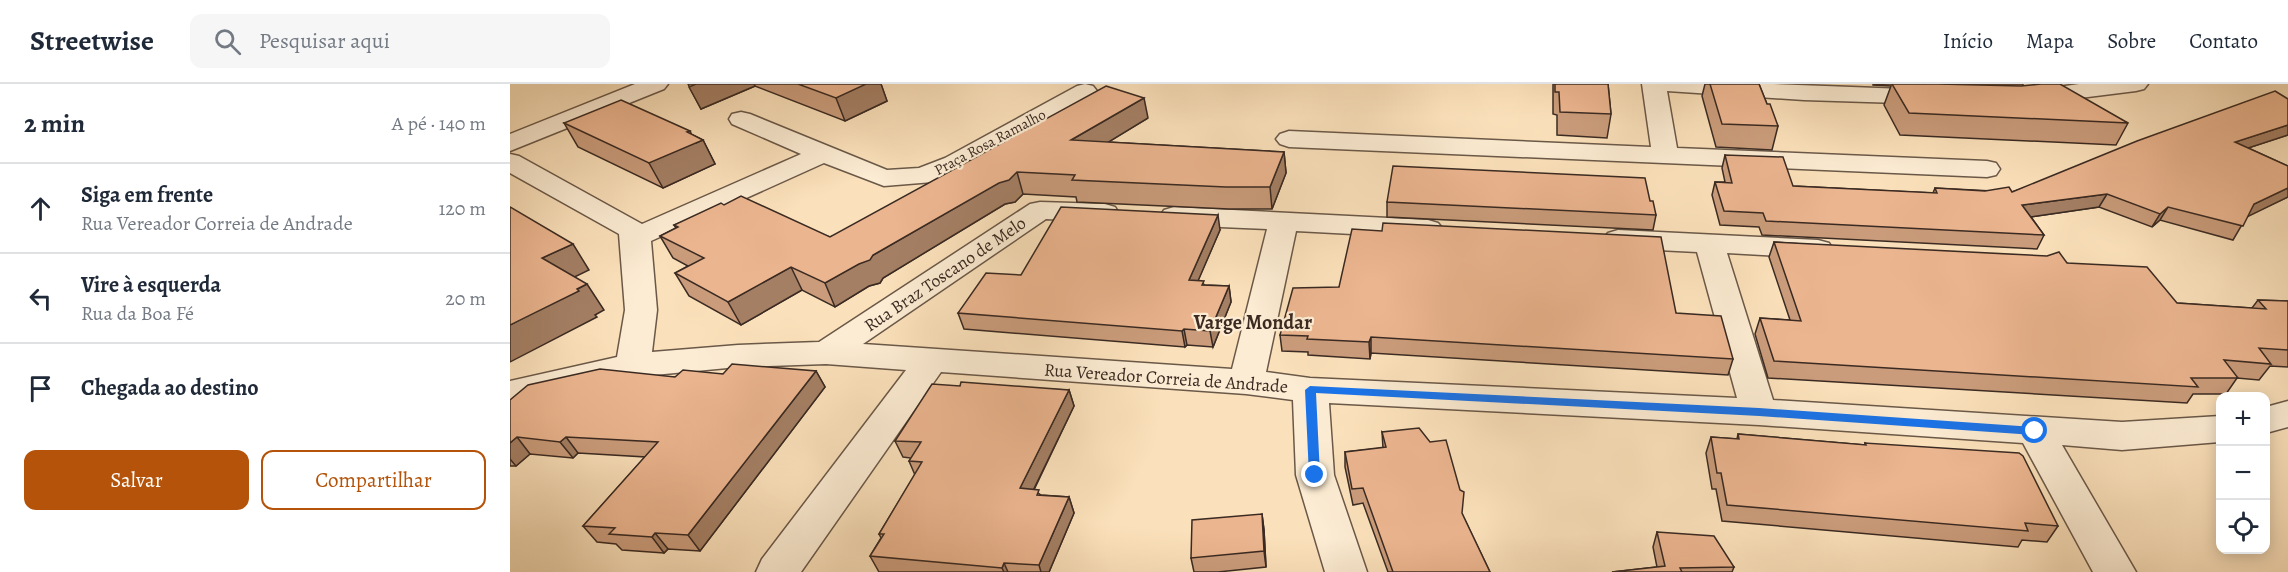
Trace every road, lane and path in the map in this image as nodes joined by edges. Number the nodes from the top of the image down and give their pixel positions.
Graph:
1 (656, 84) edge
2 (1654, 84) edge
3 (1660, 84) edge
4 (2136, 84) edge
5 (1085, 91) dead end
6 (1953, 98) edge
7 (2011, 99) edge
8 (741, 119) dead end
9 (1289, 139) dead end
10 (510, 142) edge
11 (823, 154) junction
12 (1665, 154) junction
13 (510, 162) edge
14 (1987, 169) dead end
15 (1283, 222) junction
16 (1460, 231) edge
17 (636, 237) junction
18 (1591, 237) edge
19 (1709, 243) junction
20 (1850, 250) edge
21 (826, 353) junction
22 (931, 361) junction
23 (633, 365) junction
24 (1246, 382) junction
25 (1310, 390) junction
26 (510, 393) edge
27 (1759, 412) junction
28 (2288, 414) edge
29 (2270, 419) edge
30 (2216, 429) edge
31 (2035, 431) junction
32 (777, 572) edge
33 (1346, 572) edge
34 (2115, 572) edge

1 - 10 street
2 - 12 street
3 - 6 street
4 - 7 street
5 - 11 street, Praça Rosa Ramalho
8 - 11 street, Praça Rosa Ramalho
9 - 12 street
11 - 17 street
12 - 14 street
13 - 17 street
15 - 16 street, Rua Braz Toscano de Melo
15 - 21 street, Rua Braz Toscano de Melo
15 - 24 street
17 - 23 street
18 - 19 street
19 - 20 street
19 - 27 street
21 - 22 street, Rua Vereador Correia de Andrade
21 - 23 street, Rua Vereador Correia de Andrade
22 - 24 street, Rua Vereador Correia de Andrade
22 - 32 street
23 - 26 street, Rua Vereador Correia de Andrade
24 - 25 street, Rua Vereador Correia de Andrade
25 - 27 street, Rua Vereador Correia de Andrade
25 - 33 street
27 - 31 street, Rua Vereador Correia de Andrade
28 - 29 street
30 - 31 street, Rua Vereador Correia de Andrade
31 - 34 street

